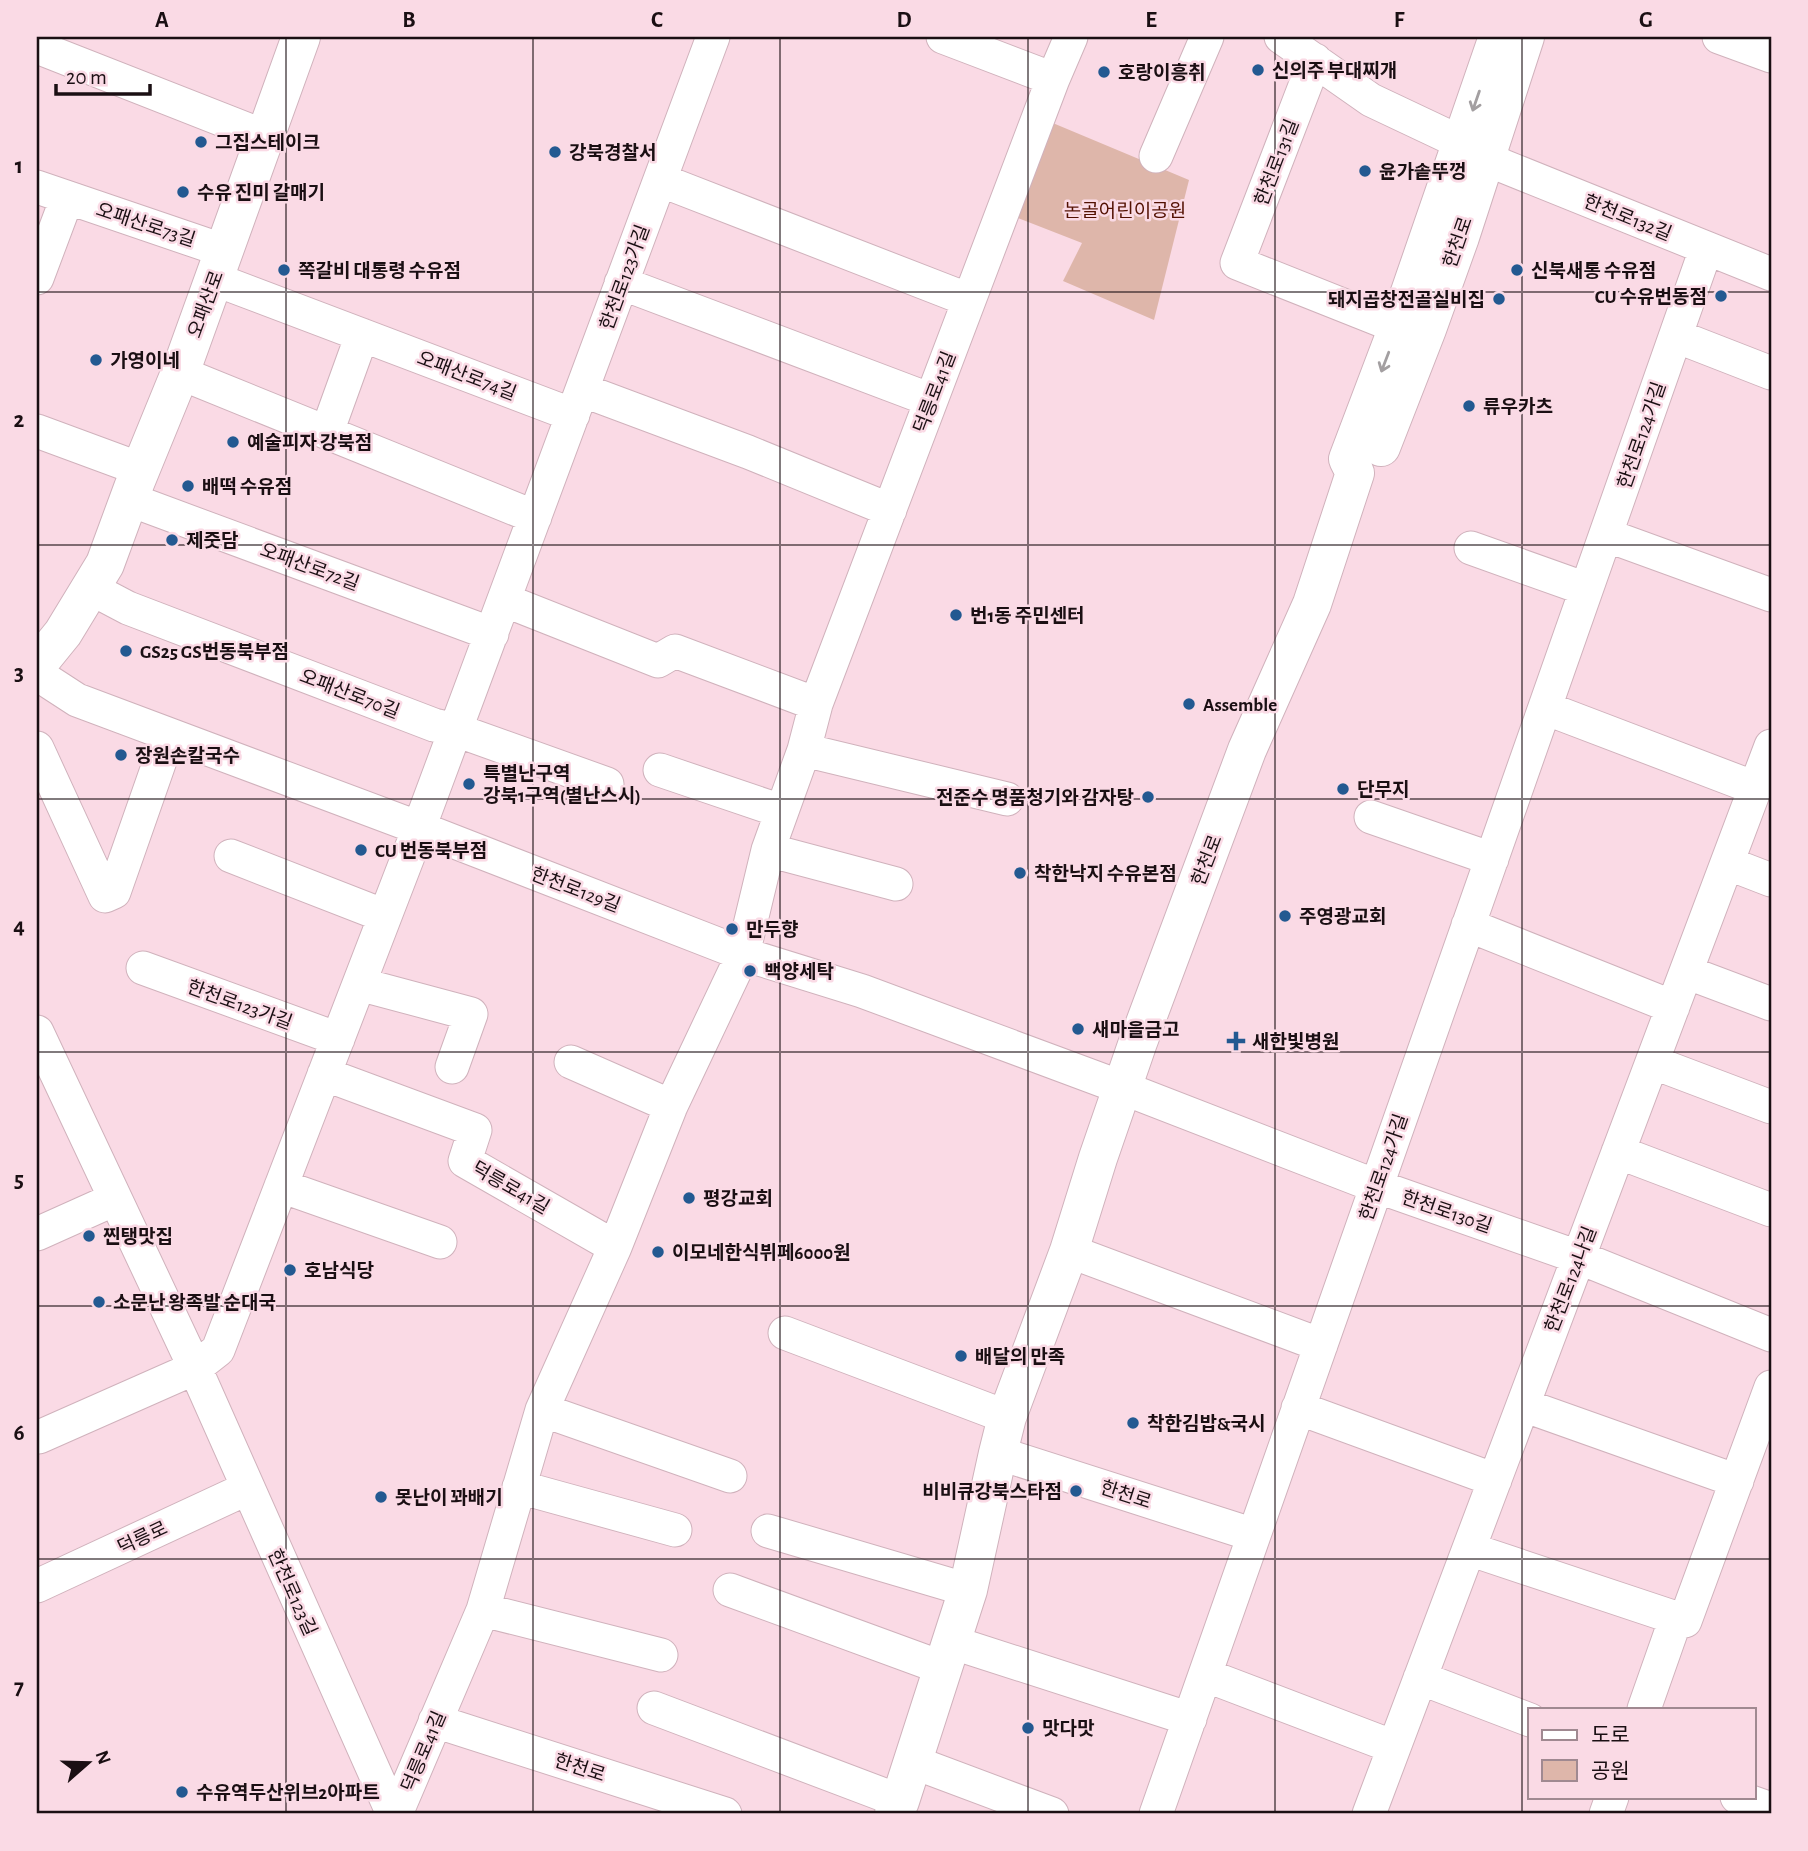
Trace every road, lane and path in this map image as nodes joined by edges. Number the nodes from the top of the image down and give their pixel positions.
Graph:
1 (301, 37) edge
2 (713, 37) edge
3 (943, 37) edge
4 (1071, 37) edge
5 (1207, 37) edge
6 (1282, 37) edge
7 (1498, 37) edge
8 (1525, 37) edge
9 (1719, 37) edge
10 (37, 47) edge
11 (1771, 56) edge
12 (1315, 60) junction
13 (1053, 79) junction
14 (266, 137) junction
15 (1474, 150) junction
16 (1156, 156) dead end
17 (660, 180) junction
18 (52, 193) edge
19 (1706, 249) junction
20 (219, 265) junction
21 (1771, 274) edge
22 (37, 278) edge
23 (621, 283) junction
24 (969, 299) junction
25 (1398, 327) junction
26 (362, 335) junction
27 (1676, 336) junction
28 (180, 373) junction
29 (1771, 373) edge
30 (931, 400) junction
31 (578, 403) junction
32 (37, 431) edge
33 (327, 432) junction
34 (1355, 473) junction
35 (134, 484) junction
36 (890, 510) junction
37 (535, 517) junction
38 (1605, 535) junction
39 (1471, 548) dead end
40 (90, 588) junction
41 (1586, 589) junction
42 (1771, 595) edge
43 (504, 600) junction
44 (492, 634) junction
45 (37, 665) edge
46 (37, 674) edge
47 (816, 704) junction
48 (1545, 708) junction
49 (456, 730) junction
50 (169, 735) junction
51 (1771, 746) edge
52 (37, 748) edge
53 (804, 750) junction
54 (660, 770) dead end
55 (607, 784) dead end
56 (1755, 788) junction
57 (1007, 799) dead end
58 (782, 811) junction
59 (1371, 817) dead end
60 (419, 828) junction
61 (768, 850) junction
62 (231, 856) dead end
63 (1492, 859) junction
64 (1727, 863) junction
65 (1771, 880) edge
66 (896, 884) dead end
67 (386, 916) junction
68 (1468, 925) junction
69 (743, 954) junction
70 (142, 968) dead end
71 (1686, 972) junction
72 (359, 984) junction
73 (1771, 1004) edge
74 (1672, 1007) junction
75 (37, 1032) edge
76 (338, 1039) junction
77 (571, 1062) dead end
78 (1652, 1062) junction
79 (452, 1067) dead end
80 (324, 1074) junction
81 (1123, 1088) junction
82 (671, 1106) junction
83 (1771, 1107) edge
84 (1618, 1152) junction
85 (281, 1186) junction
86 (1376, 1186) junction
87 (115, 1199) junction
88 (1771, 1210) edge
89 (37, 1234) edge
90 (440, 1242) dead end
91 (615, 1247) junction
92 (1069, 1251) junction
93 (1578, 1257) junction
94 (785, 1333) dead end
95 (1771, 1335) edge
96 (1321, 1345) junction
97 (195, 1368) junction
98 (1771, 1387) edge
99 (1523, 1405) junction
100 (1298, 1408) junction
101 (542, 1410) junction
102 (1007, 1417) junction
103 (39, 1437) dead end
104 (998, 1453) junction
105 (730, 1476) dead end
106 (1494, 1480) junction
107 (1737, 1481) junction
108 (519, 1487) junction
109 (248, 1488) junction
110 (675, 1530) dead end
111 (768, 1531) dead end
112 (1254, 1535) junction
113 (1469, 1549) junction
114 (37, 1586) edge
115 (730, 1590) dead end
116 (968, 1590) junction
117 (483, 1610) junction
118 (1676, 1618) junction
119 (661, 1655) dead end
120 (947, 1655) junction
121 (1205, 1675) junction
122 (1420, 1678) junction
123 (654, 1708) dead end
124 (1644, 1708) edge
125 (1190, 1719) junction
126 (1528, 1719) edge
127 (435, 1721) junction
128 (1394, 1747) junction
129 (913, 1762) junction
130 (1740, 1798) edge
131 (897, 1808) edge
132 (1771, 1809) edge
133 (395, 1814) edge
134 (725, 1814) edge
135 (1052, 1814) edge
136 (1156, 1814) edge
137 (1369, 1814) edge

1 - 14 main road, 오패산로
2 - 17 street, 한천로123가길
3 - 13 street
4 - 13 street, 덕릉로41길
5 - 16 street
6 - 12 street
7 -> 15 main road, 한천로
8 - 15 main road, 한천로
9 - 11 street
10 - 14 street
12 - 15 street
12 - 25 street, 한천로131길
13 - 24 street, 덕릉로41길
14 - 20 main road, 오패산로
15 - 19 street, 한천로132길
15 - 25 main road, 한천로
15 - 34 main road, 한천로
17 - 23 street, 한천로123가길
17 - 24 street
18 - 20 street, 오패산로73길
18 - 22 street, 오패산로73길
19 - 21 street, 한천로132길
19 - 27 street, 한천로124가길
20 - 26 street, 오패산로74길
20 - 28 main road, 오패산로
23 - 30 street
23 - 31 street, 한천로123가길
24 - 30 street, 덕릉로41길
25 -> 34 main road, 한천로
26 - 31 street, 오패산로74길
26 - 33 street
27 - 29 street
27 - 38 street, 한천로124가길
28 - 33 street
28 - 35 main road, 오패산로
30 - 36 street, 덕릉로41길
31 - 36 street, 오패산로74길
31 - 37 street, 한천로123가길
32 - 35 street
33 - 37 street
34 - 81 main road, 한천로
35 - 40 main road, 오패산로
35 - 44 street, 오패산로72길
36 - 47 street, 덕릉로41길
37 - 43 street, 한천로123가길
38 - 41 street, 한천로124가길
38 - 42 street
39 - 41 street
40 - 45 main road, 오패산로
40 - 49 street, 오패산로70길
41 - 48 street, 한천로124가길
43 - 44 street, 한천로123가길
43 - 47 street
44 - 49 street, 한천로123가길
46 - 50 street, 한천로129길
47 - 53 street, 덕릉로41길
48 - 56 street
48 - 63 street, 한천로124가길
49 - 55 street, 오패산로70길
49 - 60 street, 한천로123가길
50 - 52 street
50 - 60 street, 한천로129길
51 - 56 street, 한천로124나길
53 - 57 street
53 - 58 street, 덕릉로41길
54 - 58 street
56 - 64 street, 한천로124나길
58 - 61 street, 덕릉로41길
59 - 63 street
60 - 67 street, 한천로123가길
60 - 69 street, 한천로129길
61 - 66 street
61 - 69 street, 덕릉로41길
62 - 67 street
63 - 68 street, 한천로124가길
64 - 65 street
64 - 71 street, 한천로124나길
67 - 72 street, 한천로123가길
68 - 74 street
68 - 86 street, 한천로124가길
69 - 81 street, 한천로129길
69 - 82 street, 덕릉로41길
70 - 76 street, 한천로123가길
71 - 73 street
71 - 74 street, 한천로124나길
72 - 76 street, 한천로123가길
72 - 79 street
74 - 78 street, 한천로124나길
75 - 87 street, 한천로123길
76 - 80 street, 한천로123가길
77 - 82 street
78 - 83 street
78 - 84 street, 한천로124나길
80 - 85 street, 한천로123가길
80 - 91 street, 덕릉로41길
81 - 86 street, 한천로130길
81 - 92 main road, 한천로
82 - 91 street, 덕릉로41길
84 - 88 street
84 - 93 street, 한천로124나길
85 - 90 street
85 - 97 street, 한천로123가길
86 - 93 street, 한천로130길
86 - 96 street, 한천로124가길
87 - 89 street
87 - 97 street, 한천로123길
91 - 101 street, 덕릉로41길
92 - 96 street
92 - 102 main road, 한천로
93 - 95 street, 한천로130길
93 - 99 street, 한천로124나길
94 - 102 street
96 - 100 street, 한천로124가길
97 - 103 street
97 - 109 street, 한천로123길
98 - 107 street
99 - 106 street, 한천로124나길
99 - 107 street
100 - 106 street
100 - 112 street, 한천로124가길
101 - 105 street
101 - 108 street, 덕릉로41길
102 - 104 main road, 한천로
104 - 112 street, 한천로
104 - 116 main road, 한천로
106 - 113 street, 한천로124나길
107 - 118 street
108 - 110 street
108 - 117 street, 덕릉로41길
109 - 114 street, 덕릉로
109 - 133 street, 한천로123길
111 - 116 street
112 - 121 street, 한천로124가길
113 - 118 street
113 - 122 street, 한천로124나길
115 - 120 street
116 - 120 main road, 한천로
117 - 119 street
117 - 127 street, 덕릉로41길
118 - 124 street
120 - 125 street
120 - 129 main road, 한천로
121 - 125 street, 한천로124가길
121 - 128 street
122 - 126 street
122 - 128 street, 한천로124나길
123 - 131 street, 한천로
125 - 136 street, 한천로124가길
127 - 133 street, 덕릉로41길
127 - 134 street, 한천로
128 - 137 street, 한천로124나길
129 - 131 main road, 한천로
129 - 135 street
130 - 132 street

